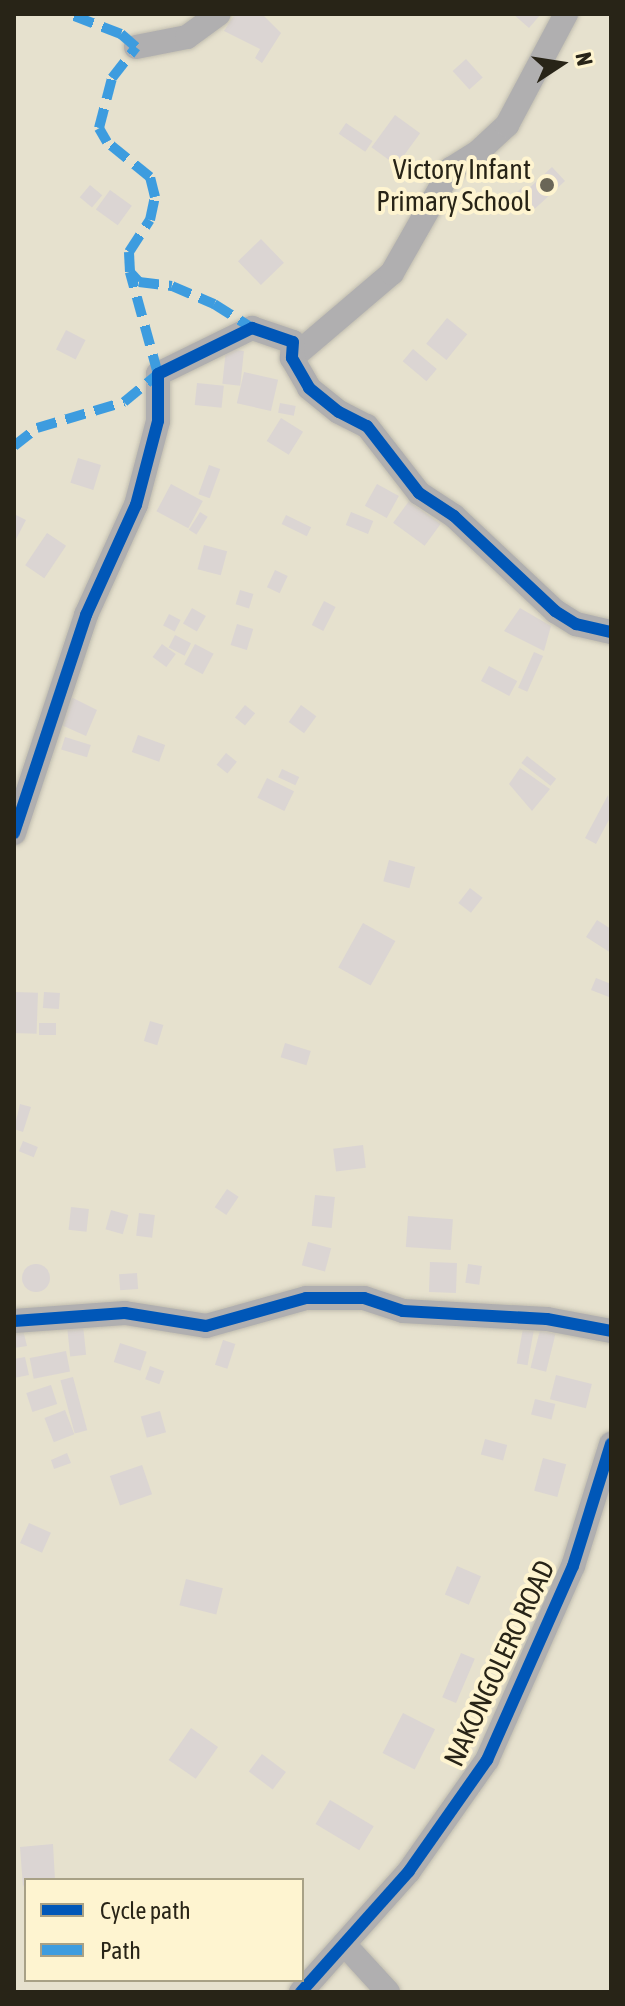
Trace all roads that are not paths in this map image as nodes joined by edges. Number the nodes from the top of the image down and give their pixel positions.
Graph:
1 (219, 14) edge
2 (566, 14) edge
3 (136, 47) dead end
4 (292, 358) junction
5 (611, 632) edge
6 (14, 833) edge
7 (14, 1321) edge
8 (611, 1331) edge
9 (611, 1444) edge
10 (344, 1944) junction
11 (301, 1992) edge
12 (388, 1992) edge

1 - 3 street
2 - 4 street
4 - 5 street
4 - 6 street
7 - 8 street
9 - 10 street, NAKONGOLERO ROAD
10 - 11 street, NAKONGOLERO ROAD
10 - 12 street

